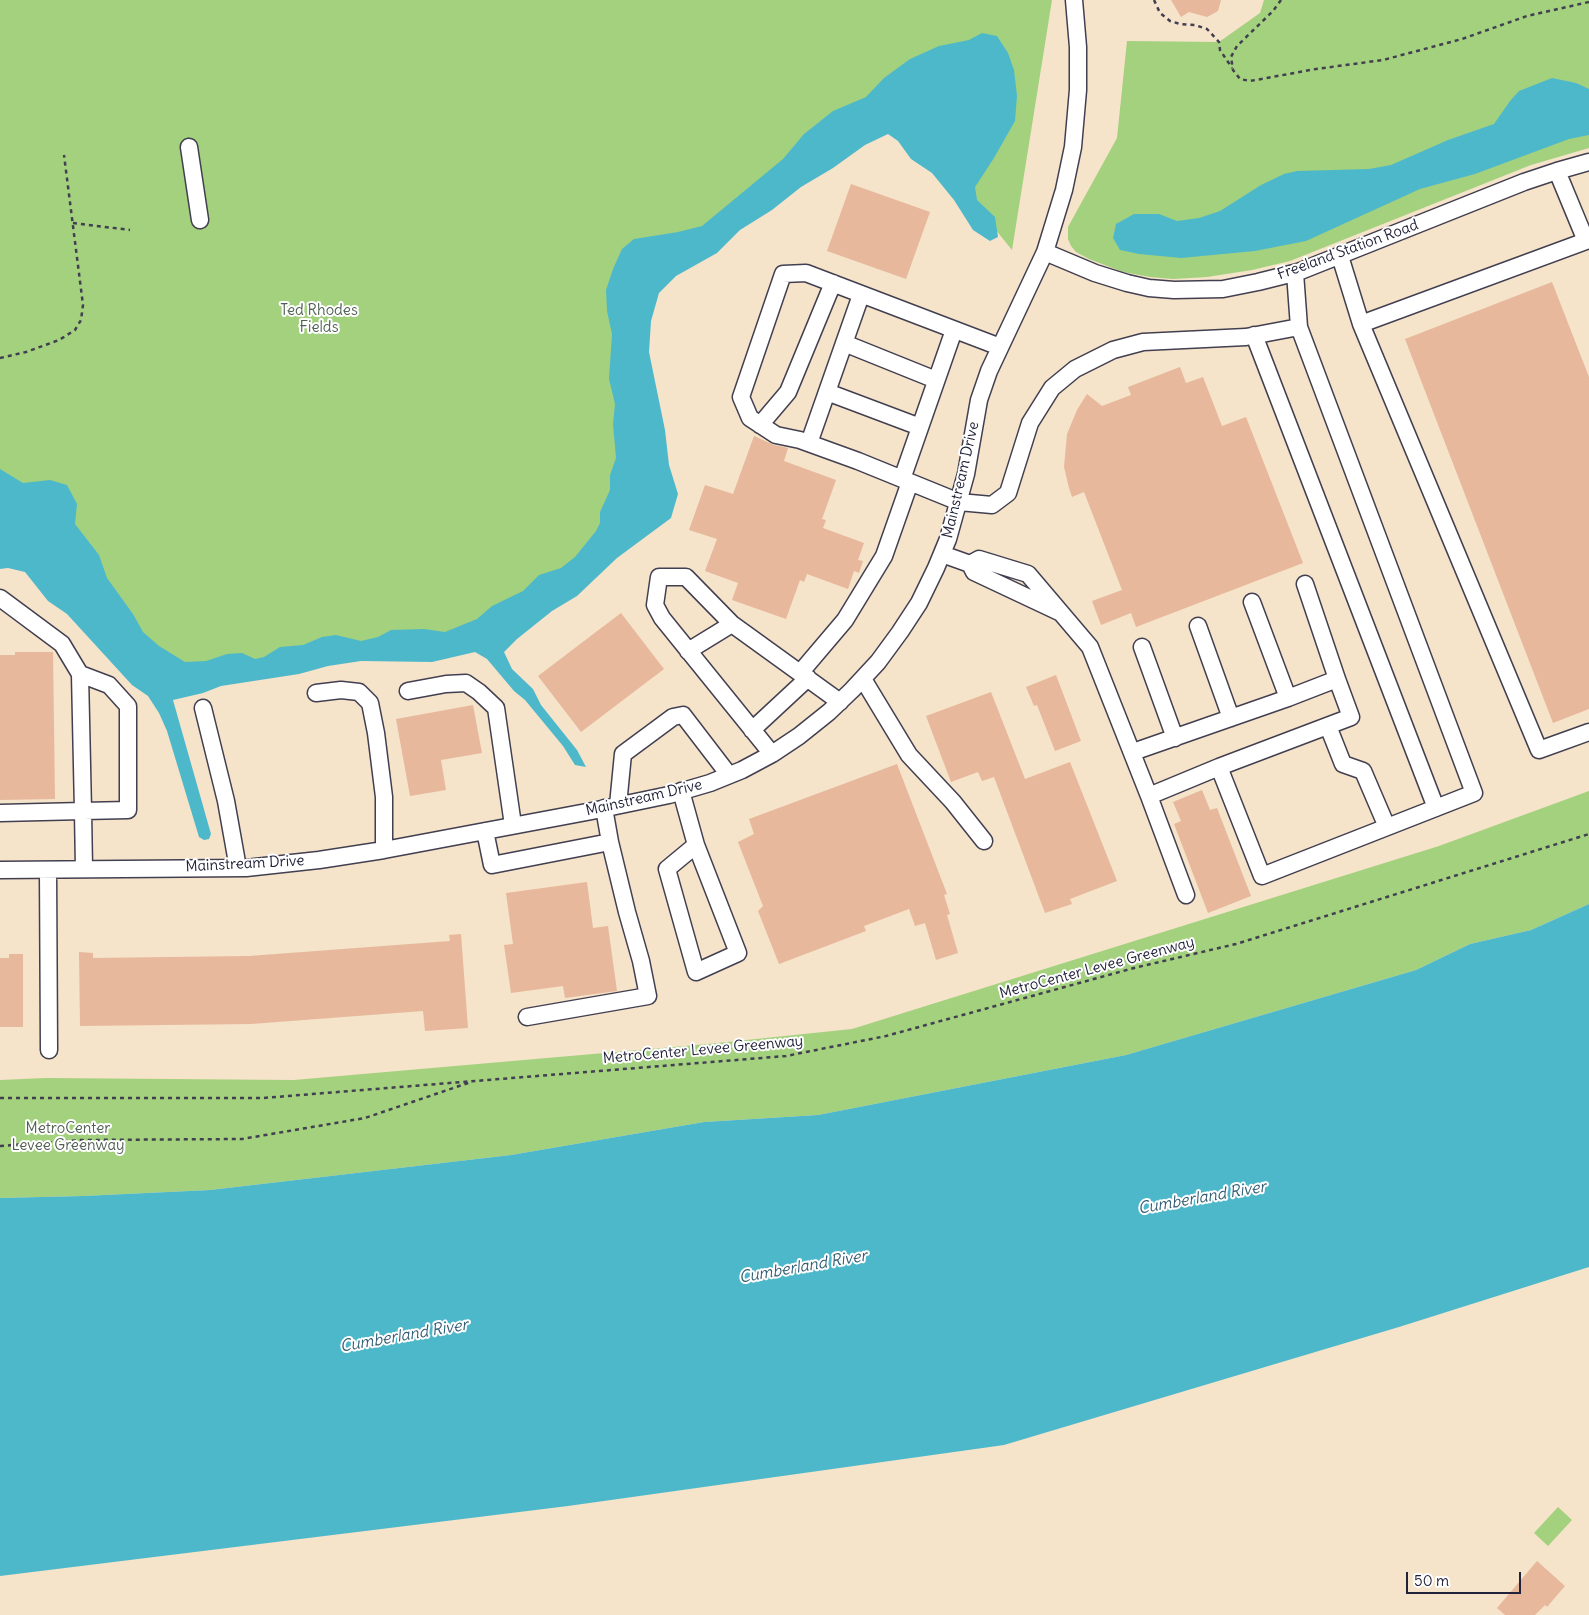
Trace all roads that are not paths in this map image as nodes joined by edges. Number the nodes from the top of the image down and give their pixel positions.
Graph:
1 (1074, 0) edge
2 (189, 147) dead end
3 (1589, 162) edge
4 (1557, 170) junction
5 (200, 220) dead end
6 (1588, 244) edge
7 (1045, 252) junction
8 (1340, 256) junction
9 (1295, 272) junction
10 (833, 283) junction
11 (861, 294) junction
12 (1361, 324) junction
13 (1299, 327) junction
14 (954, 330) junction
15 (1254, 335) junction
16 (844, 343) junction
17 (1000, 347) junction
18 (936, 380) junction
19 (827, 392) junction
20 (760, 425) junction
21 (920, 427) junction
22 (809, 443) junction
23 (906, 480) junction
24 (959, 502) junction
25 (942, 554) junction
26 (1305, 584) dead end
27 (0, 598) edge
28 (1252, 602) dead end
29 (732, 624) junction
30 (1198, 626) dead end
31 (1142, 647) dead end
32 (688, 650) junction
33 (80, 674) junction
34 (804, 676) junction
35 (863, 679) junction
36 (1337, 680) junction
37 (408, 691) dead end
38 (316, 693) dead end
39 (1288, 698) junction
40 (840, 702) junction
41 (203, 708) dead end
42 (1231, 718) junction
43 (1328, 726) junction
44 (752, 730) junction
45 (1589, 732) edge
46 (1175, 738) junction
47 (1133, 752) junction
48 (772, 754) junction
49 (1220, 767) junction
50 (730, 775) junction
51 (682, 791) junction
52 (1149, 796) junction
53 (611, 807) junction
54 (1436, 808) junction
55 (83, 811) junction
56 (0, 813) edge
57 (513, 825) junction
58 (1387, 827) junction
59 (485, 831) junction
60 (984, 841) dead end
61 (610, 842) junction
62 (696, 845) junction
63 (384, 850) junction
64 (238, 868) junction
65 (84, 869) junction
66 (0, 870) edge
67 (48, 870) junction
68 (1186, 895) dead end
69 (527, 1017) dead end
70 (49, 1050) dead end

1 - 7 street, Mainstream Drive
2 - 5 street
3 - 4 street, Freeland Station Road
4 - 6 street
4 - 8 street, Freeland Station Road
6 - 12 street
7 - 9 street, Freeland Station Road
7 - 17 street, Mainstream Drive
8 - 9 street, Freeland Station Road
8 - 12 street
9 - 13 street
10 - 11 street
10 - 20 street
10 - 20 street
11 - 14 street
11 - 16 street
12 - 45 street
13 - 15 street
13 - 54 street
14 - 17 street
14 - 18 street
15 - 24 street
15 - 54 street
16 - 18 street
16 - 19 street
17 - 24 street, Mainstream Drive
18 - 21 street
19 - 21 street
19 - 22 street
20 - 22 street
21 - 23 street
22 - 23 street
23 - 24 street
23 - 34 street
24 - 25 street, Mainstream Drive
25 - 35 street, Mainstream Drive
25 - 47 street
26 - 36 street
27 - 33 street
28 - 39 street
29 - 32 street
29 - 32 street
29 - 34 street
30 - 42 street
31 - 46 street
32 - 44 street
33 - 55 street
33 - 55 street
34 - 40 street
34 - 44 street
35 - 40 street, Mainstream Drive
35 - 60 street
36 - 39 street
36 - 43 street
37 - 57 street
38 - 63 street
39 - 42 street
40 - 48 street, Mainstream Drive
41 - 64 street
42 - 46 street
43 - 49 street
43 - 58 street
44 - 48 street
46 - 47 street
47 - 52 street
48 - 50 street, Mainstream Drive
49 - 52 street
49 - 58 street
50 - 51 street, Mainstream Drive
50 - 53 street
51 - 53 street, Mainstream Drive
51 - 62 street
52 - 68 street
53 - 57 street, Mainstream Drive
53 - 61 street
54 - 58 street
55 - 56 street
55 - 65 street
57 - 59 street, Mainstream Drive
59 - 61 street
59 - 63 street, Mainstream Drive
61 - 69 street
62 - 62 street
63 - 64 street, Mainstream Drive
64 - 65 street, Mainstream Drive
65 - 67 street, Mainstream Drive
66 - 67 street, Mainstream Drive
67 - 70 street

